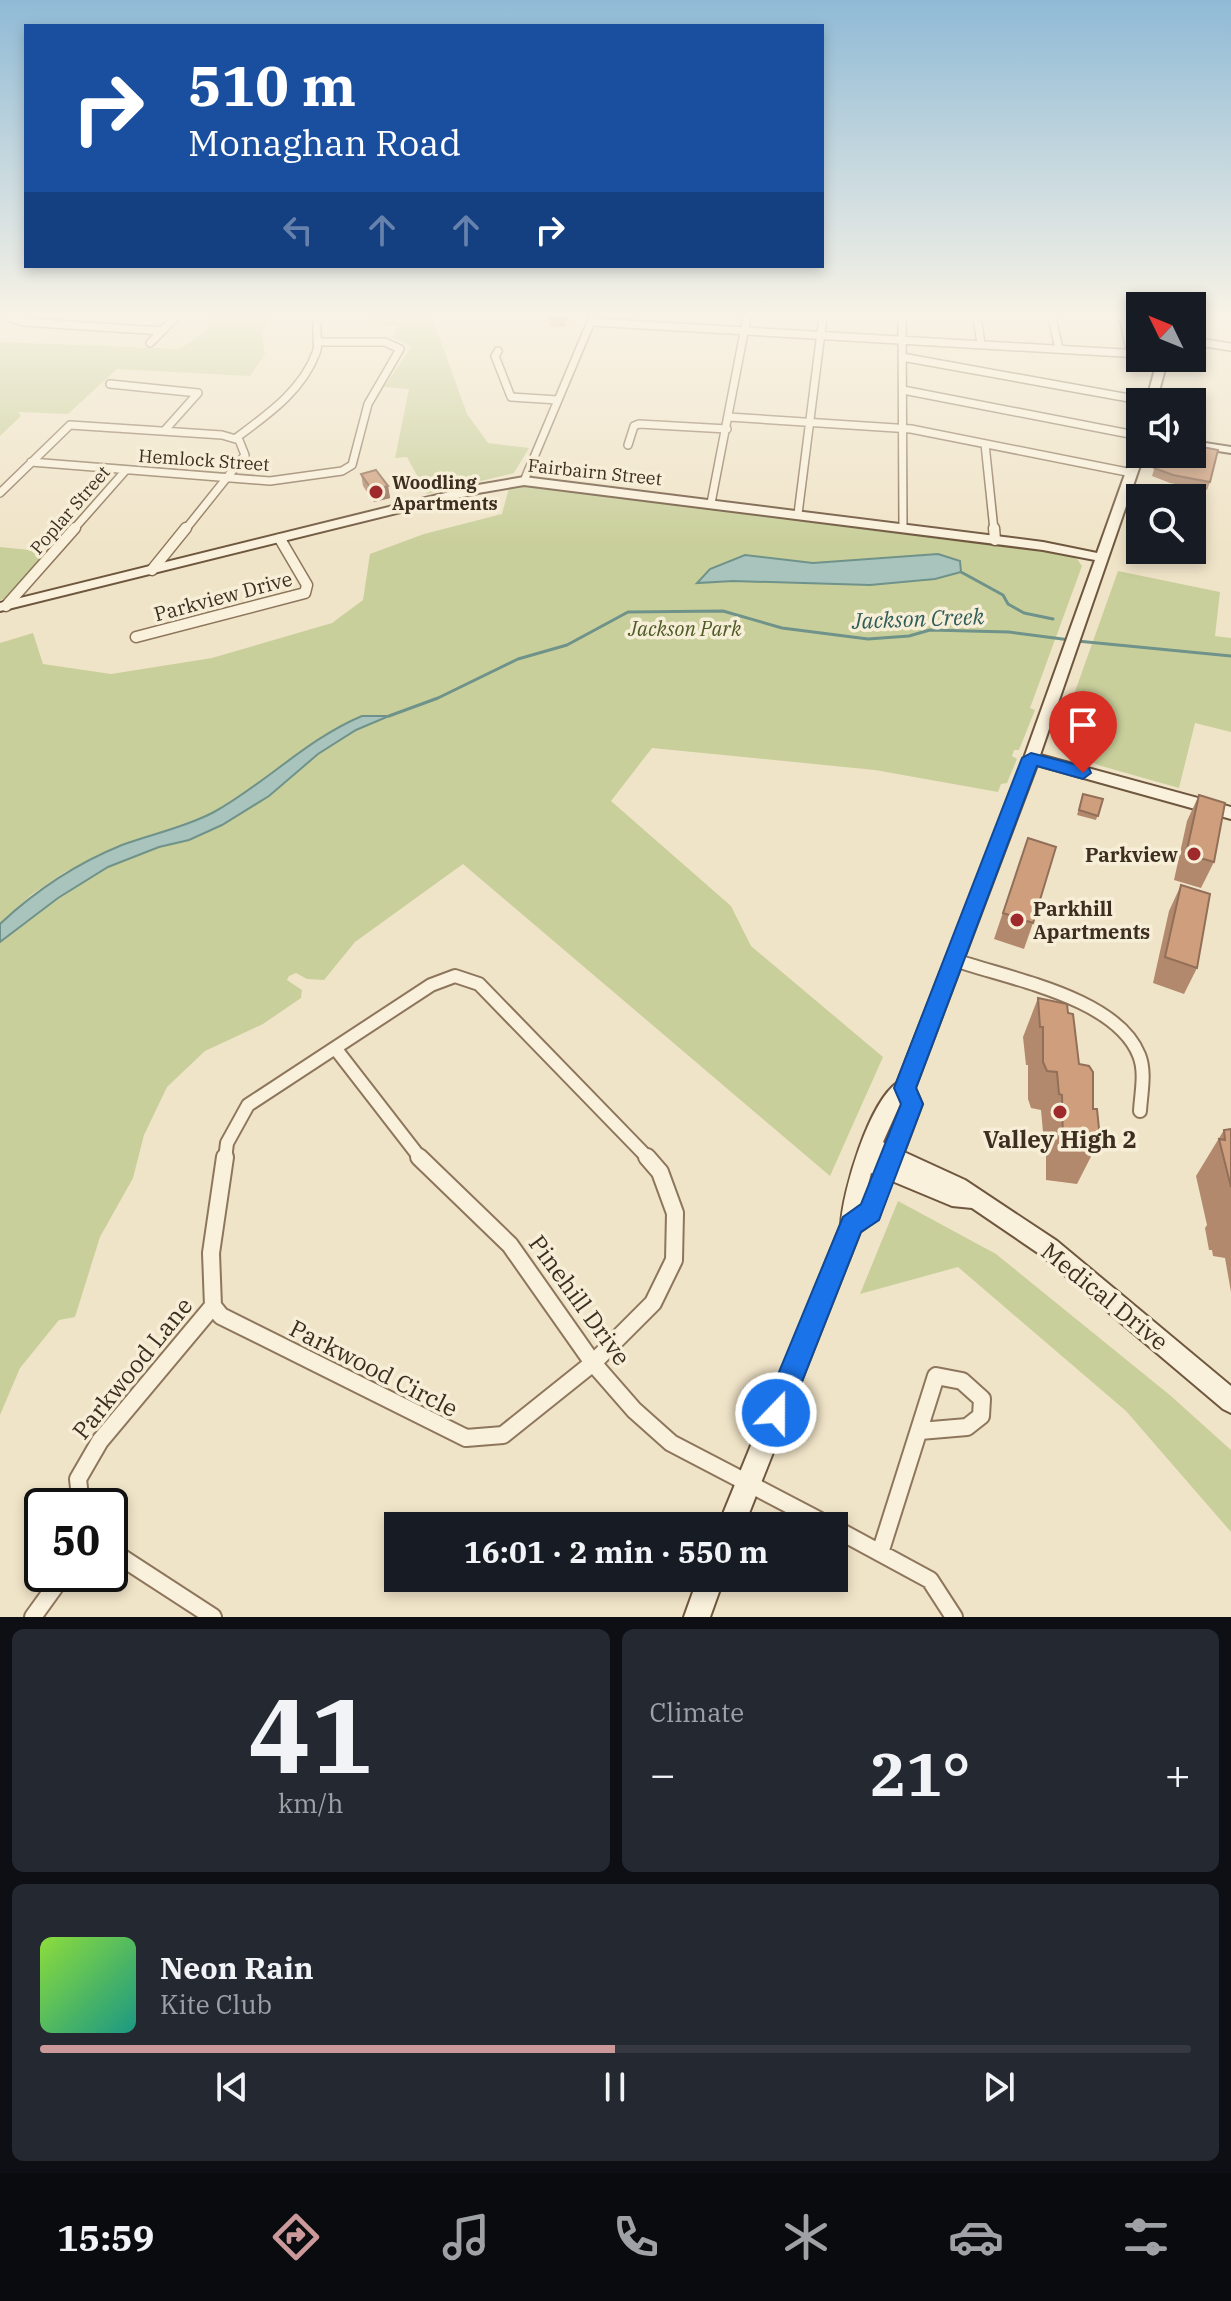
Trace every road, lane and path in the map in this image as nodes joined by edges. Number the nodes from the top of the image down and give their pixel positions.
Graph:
1 (193, 392) edge
2 (290, 392) edge
3 (373, 392) edge
4 (509, 392) edge
5 (561, 392) edge
6 (734, 392) edge
7 (814, 392) edge
8 (903, 392) edge
9 (916, 392) edge
10 (1098, 392) edge
11 (1126, 397) edge
12 (558, 400) junction
13 (729, 417) junction
14 (810, 423) junction
15 (727, 429) junction
16 (902, 429) junction
17 (165, 430) junction
18 (1126, 433) edge
19 (236, 438) junction
20 (985, 444) junction
21 (628, 445) dead end
22 (1206, 446) edge
23 (1231, 450) edge
24 (31, 462) junction
25 (1134, 468) edge
26 (126, 470) junction
27 (1132, 473) junction
28 (226, 478) junction
29 (524, 481) junction
30 (0, 493) edge
31 (711, 503) junction
32 (798, 514) junction
33 (903, 528) junction
34 (280, 539) junction
35 (995, 540) junction
36 (1101, 557) junction
37 (152, 570) junction
38 (3, 606) edge
39 (136, 637) dead end
40 (1039, 736) junction
41 (1031, 758) junction
42 (1083, 773) junction
43 (1231, 813) edge
44 (955, 960) junction
45 (335, 1048) junction
46 (1140, 1111) dead end
47 (879, 1158) junction
48 (213, 1306) junction
49 (593, 1363) junction
50 (1231, 1401) edge
51 (920, 1431) dead end
52 (747, 1484) junction
53 (79, 1488) edge
54 (736, 1512) edge
55 (802, 1512) edge
56 (848, 1536) edge
57 (880, 1553) junction
58 (128, 1562) edge
59 (51, 1592) edge
60 (706, 1592) edge
61 (33, 1617) edge
62 (213, 1617) edge
63 (697, 1617) edge
64 (954, 1617) edge

1 - 17 street
2 - 19 street
3 - 28 street, Hemlock Street
4 - 12 street
5 - 12 street
6 - 13 street
7 - 14 street
8 - 16 street
9 - 18 street
10 - 11 street
12 - 29 street
13 - 14 street
13 - 15 street
14 - 16 street
14 - 32 street
15 - 21 street
15 - 31 street
16 - 20 street
16 - 33 street
17 - 19 street
17 - 24 street
19 - 28 street
20 - 27 street
20 - 35 street
22 - 23 main road
24 - 26 street, Hemlock Street
24 - 30 street
25 - 27 main road
26 - 28 street, Hemlock Street
26 - 38 street, Poplar Street
27 - 36 main road
28 - 37 street
29 - 31 main road, Fairbairn Street
29 - 34 main road, Fairbairn Street
31 - 32 main road, Fairbairn Street
32 - 33 main road, Fairbairn Street
33 - 35 main road, Fairbairn Street
34 - 37 main road, Fairbairn Street
34 - 39 street, Parkview Drive
35 - 36 main road, Fairbairn Street
36 - 40 main road
37 - 38 main road, Fairbairn Street
40 - 41 main road
40 - 42 main road
41 - 42 main road
41 - 44 main road
42 - 43 main road
44 - 46 street
44 - 47 main road
45 - 48 street, Parkwood Circle
45 - 49 street, Pinehill Drive
45 - 49 street, Parkwood Circle
47 - 50 main road, Medical Drive
47 - 52 main road
48 - 49 street, Parkwood Circle
48 - 53 street, Parkwood Lane
49 - 52 street, Pinehill Drive
51 - 57 street
52 - 54 main road
52 - 55 street, Pinehill Drive
56 - 57 street, Pinehill Drive
57 - 64 street, Pinehill Drive
58 - 62 street
59 - 61 street
60 - 63 main road

